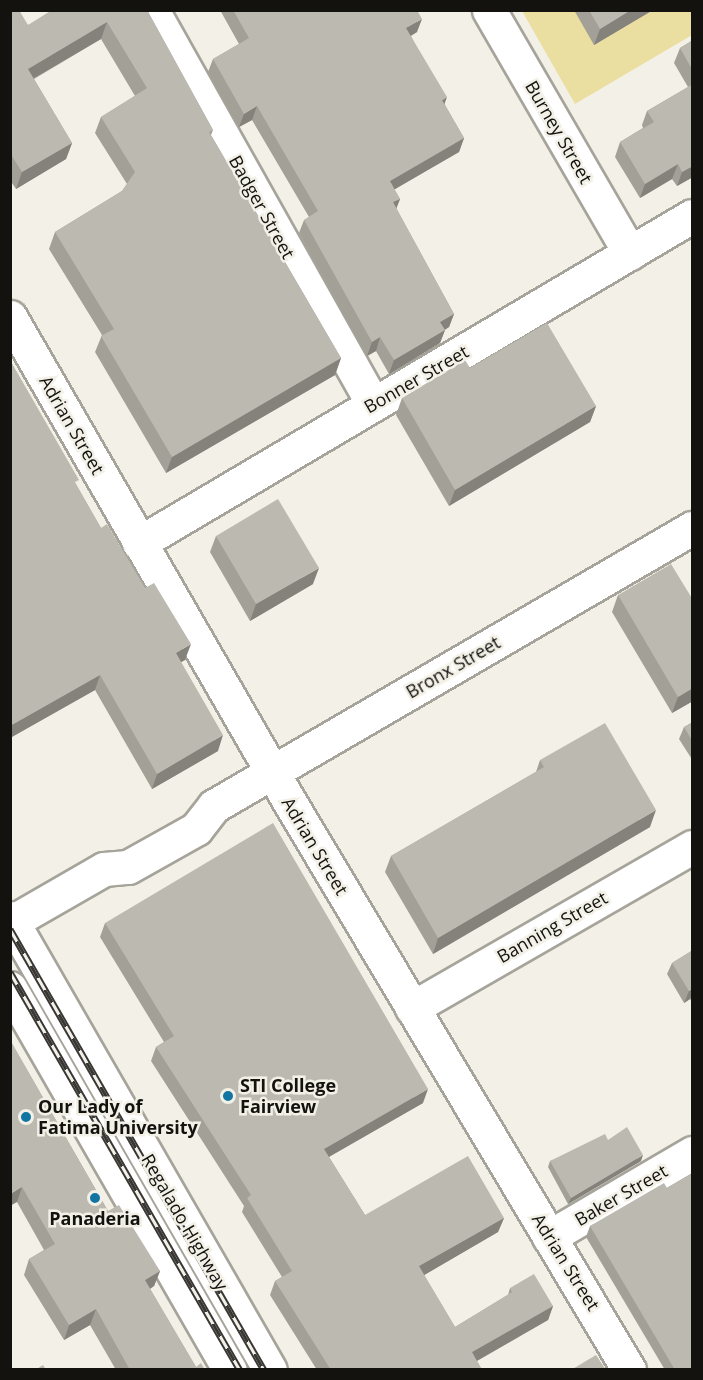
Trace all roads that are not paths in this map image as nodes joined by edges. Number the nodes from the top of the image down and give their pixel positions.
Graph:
1 (152, 10) edge
2 (489, 10) edge
3 (693, 216) edge
4 (630, 253) junction
5 (10, 317) edge
6 (373, 404) junction
7 (693, 528) edge
8 (139, 543) junction
9 (272, 772) junction
10 (693, 847) edge
11 (11, 921) edge
12 (10, 988) edge
13 (412, 1008) junction
14 (693, 1153) edge
15 (549, 1237) junction
16 (230, 1370) edge
17 (270, 1370) edge
18 (630, 1370) edge

1 - 6 street, Badger Street
2 - 4 street, Burney Street
3 - 4 street, Bonner Street
4 - 6 street, Bonner Street
5 - 8 street, Adrian Street
6 - 8 street, Bonner Street
7 - 9 street, Bronx Street
8 - 9 street, Adrian Street
9 - 11 street, Bronx Street
9 - 13 street, Adrian Street
10 - 13 street, Banning Street
11 - 17 street, Regalado Highway
12 - 16 street, Regalado Highway
13 - 15 street, Adrian Street
14 - 15 street, Baker Street
15 - 18 street, Adrian Street

